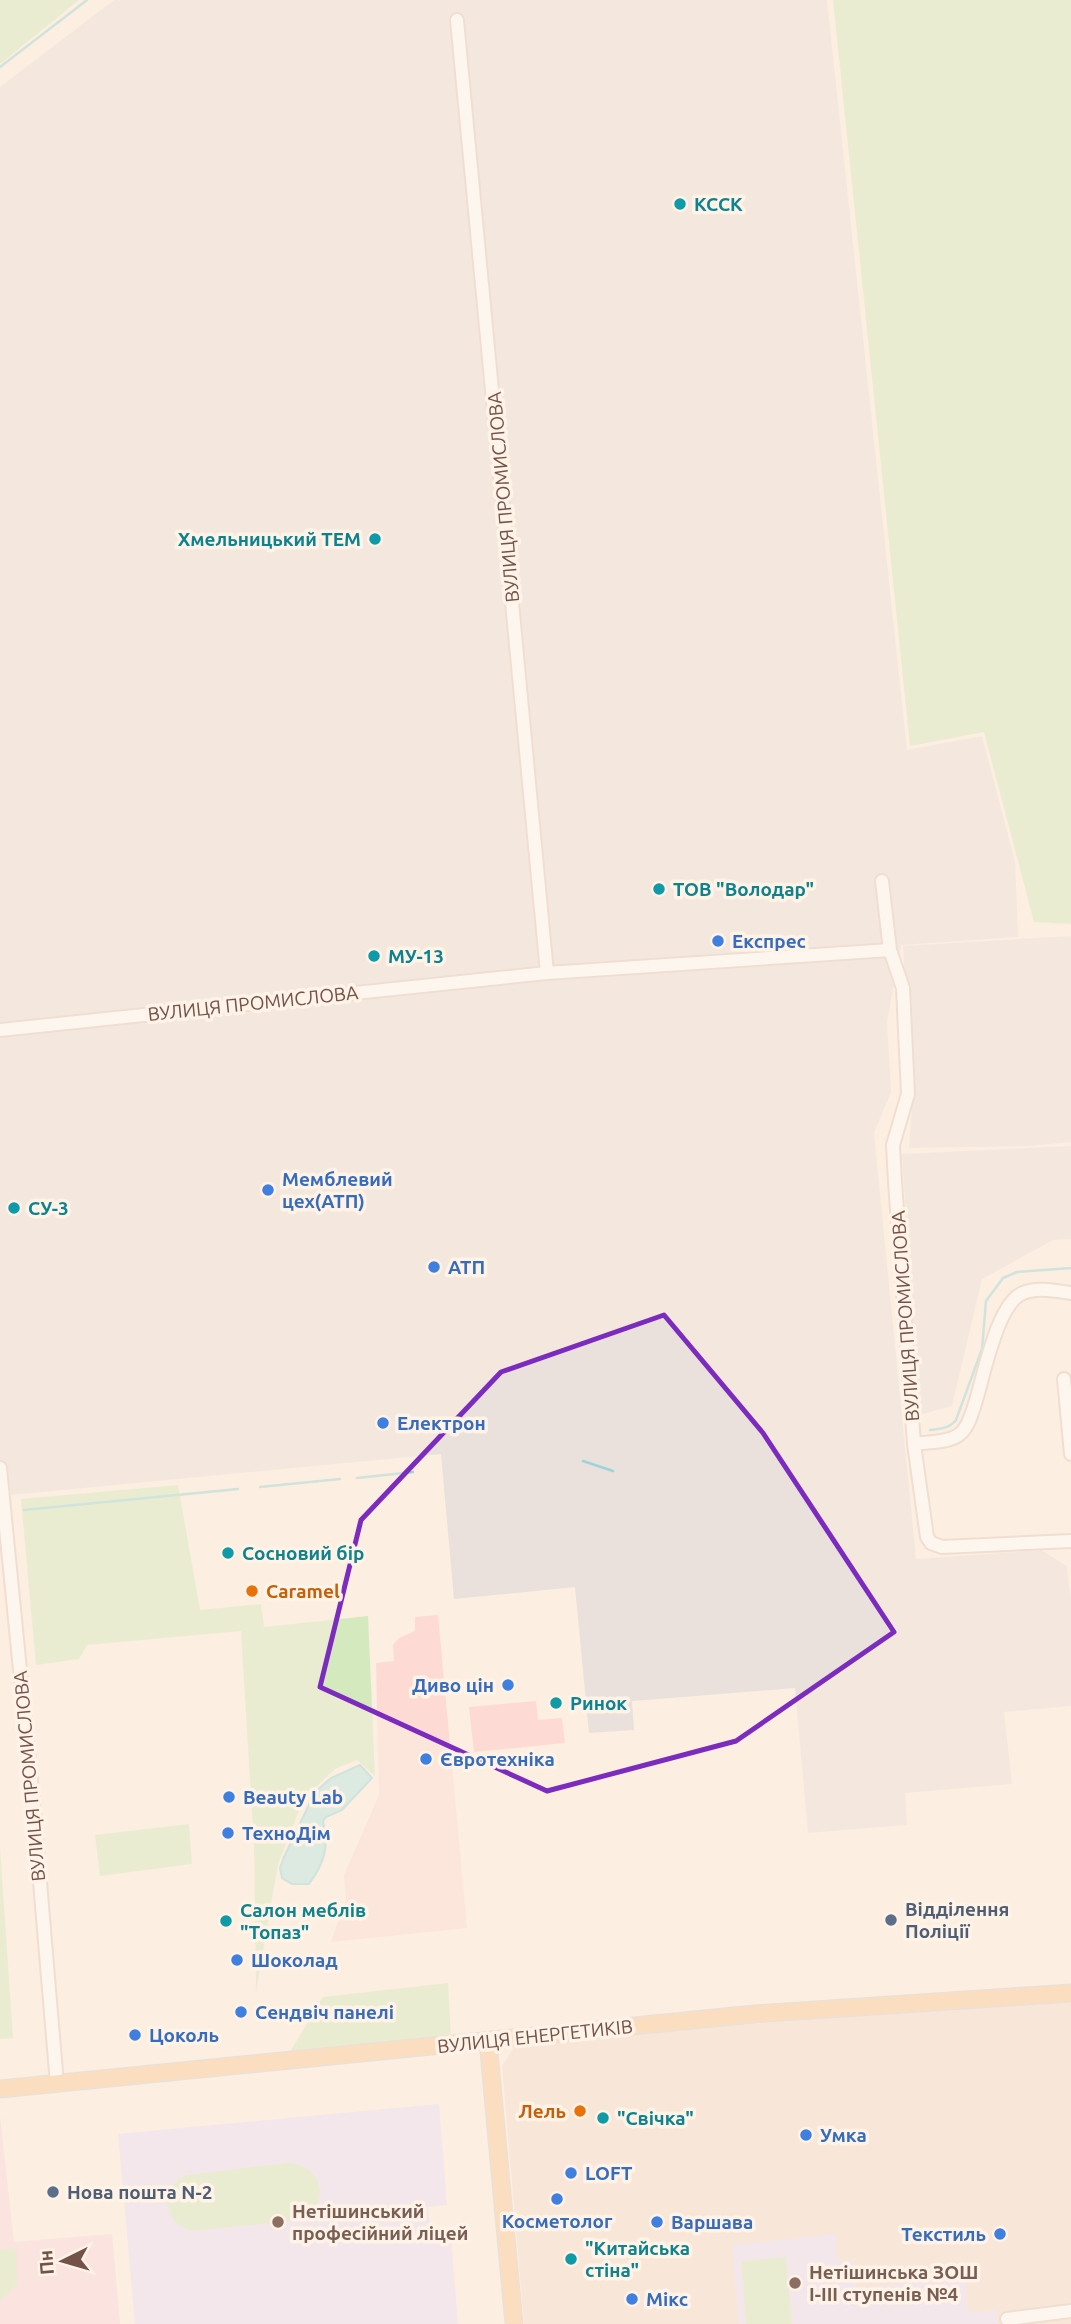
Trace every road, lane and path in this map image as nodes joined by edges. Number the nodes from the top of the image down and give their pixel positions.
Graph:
1 (457, 20) dead end
2 (882, 881) dead end
3 (890, 950) junction
4 (547, 973) junction
5 (0, 1030) edge
6 (1071, 1293) edge
7 (1064, 1379) dead end
8 (914, 1444) junction
9 (1071, 1454) edge
10 (0, 1468) edge
11 (1071, 1541) edge
12 (1071, 1993) edge
13 (488, 2041) junction
14 (57, 2084) junction
15 (4, 2089) edge
16 (1071, 2311) edge
17 (1007, 2319) dead end
18 (1050, 2319) edge
19 (513, 2324) edge

1 - 4 street, ВУЛИЦЯ ПРОМИСЛОВА
2 - 3 street, ВУЛИЦЯ ПРОМИСЛОВА
3 - 4 street, ВУЛИЦЯ ПРОМИСЛОВА
3 - 8 street, ВУЛИЦЯ ПРОМИСЛОВА
4 - 5 street, ВУЛИЦЯ ПРОМИСЛОВА
6 - 8 street
7 - 9 street
8 - 11 street, ВУЛИЦЯ ПРОМИСЛОВА
10 - 14 street, ВУЛИЦЯ ПРОМИСЛОВА
12 - 13 main road, ВУЛИЦЯ ЕНЕРГЕТИКІВ
13 - 14 main road, ВУЛИЦЯ ЕНЕРГЕТИКІВ
13 - 19 main road
14 - 15 main road, ВУЛИЦЯ ЕНЕРГЕТИКІВ
16 - 18 street
17 - 18 street

